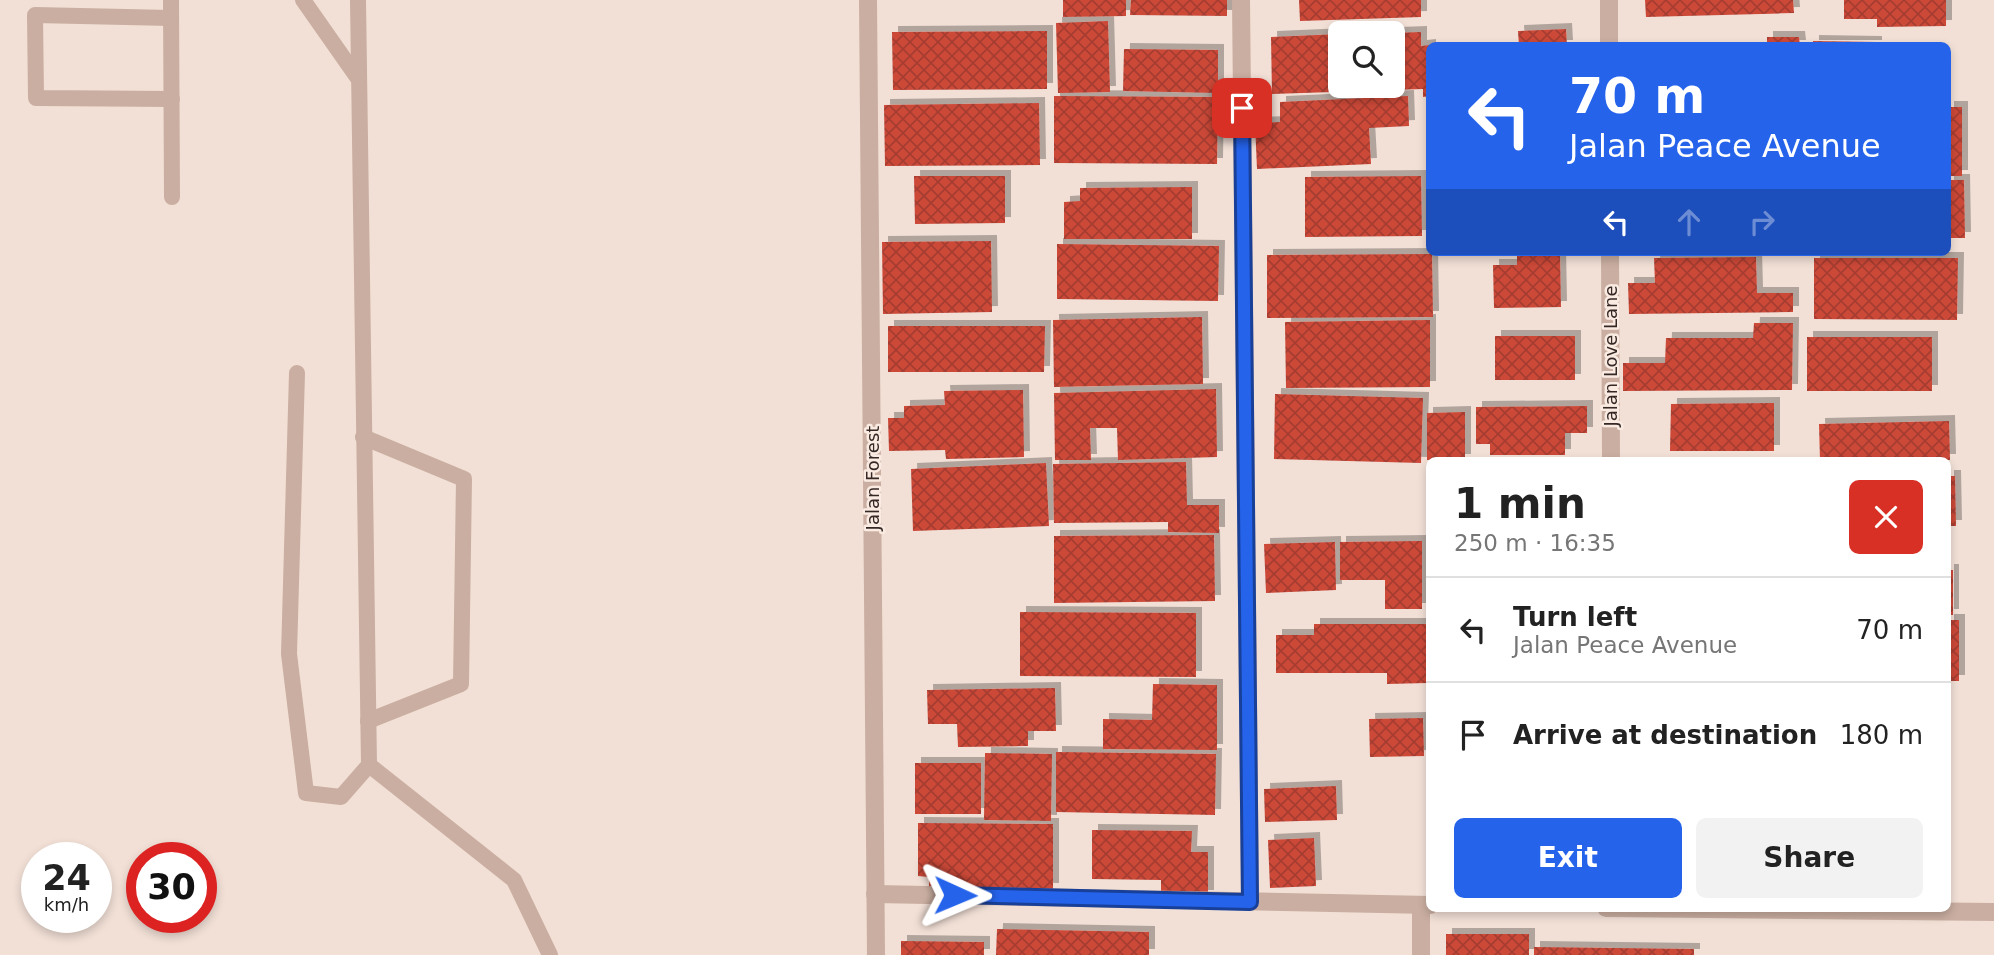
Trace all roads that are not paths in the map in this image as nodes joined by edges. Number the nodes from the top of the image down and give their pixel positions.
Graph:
1 (171, 0) edge
2 (303, 0) edge
3 (358, 0) edge
4 (868, 0) edge
5 (1241, 0) edge
6 (1609, 0) edge
7 (171, 18) junction
8 (1609, 42) edge
9 (357, 77) junction
10 (172, 99) junction
11 (172, 197) dead end
12 (1610, 256) edge
13 (297, 373) dead end
14 (363, 437) junction
15 (1611, 457) edge
16 (368, 721) junction
17 (369, 765) junction
18 (875, 894) junction
19 (1250, 902) junction
20 (1425, 905) edge
21 (1951, 912) edge
22 (1994, 912) edge
23 (550, 955) edge
24 (876, 955) edge
25 (1421, 955) edge

1 - 7 lane
2 - 9 lane
3 - 9 lane
4 - 18 street, Jalan Forest
5 - 19 street
6 - 8 street
7 - 10 lane
7 - 10 lane
9 - 14 lane
10 - 11 lane
12 - 15 street, Jalan Love Lane
13 - 17 lane
14 - 16 lane
14 - 16 lane
16 - 17 lane
17 - 23 lane
18 - 19 street
18 - 24 street, Jalan Forest
19 - 20 street
20 - 25 street
21 - 22 street

